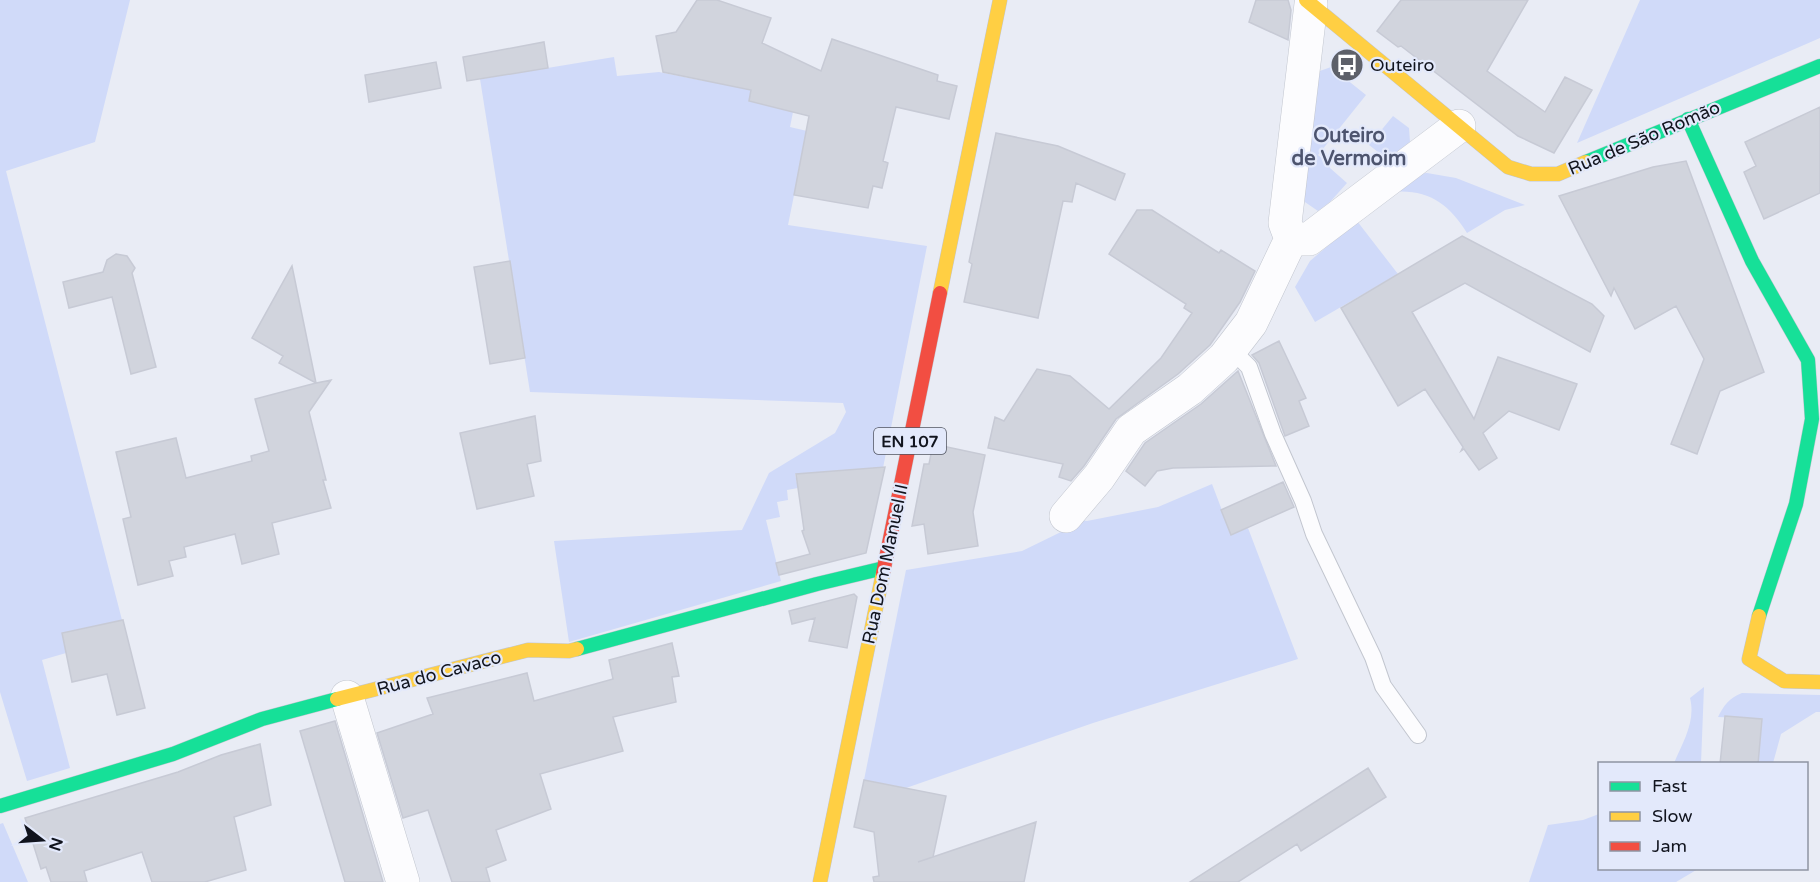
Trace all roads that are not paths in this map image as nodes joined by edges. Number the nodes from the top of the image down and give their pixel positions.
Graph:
1 (1000, 0) edge
2 (1308, 2) edge
3 (1820, 66) edge
4 (1688, 118) junction
5 (1459, 126) junction
6 (1291, 239) junction
7 (1232, 349) junction
8 (1814, 359) edge
9 (1066, 516) dead end
10 (884, 568) junction
11 (1820, 682) edge
12 (346, 697) junction
13 (1418, 735) dead end
14 (0, 806) edge
15 (403, 882) edge
16 (820, 882) edge

1 - 10 street, Rua Dom Manuel II / EN 107
2 - 5 street, Rua de São Romão
2 - 6 street
3 - 4 street, Rua de São Romão
4 - 5 street, Rua de São Romão
4 - 8 street
5 - 6 street
6 - 7 street
7 - 9 street
7 - 13 lane
8 - 11 street
10 - 12 street, Rua do Cavaco
10 - 16 street, Rua Dom Manuel II / EN 107
12 - 14 street, Rua do Cavaco
12 - 15 street

